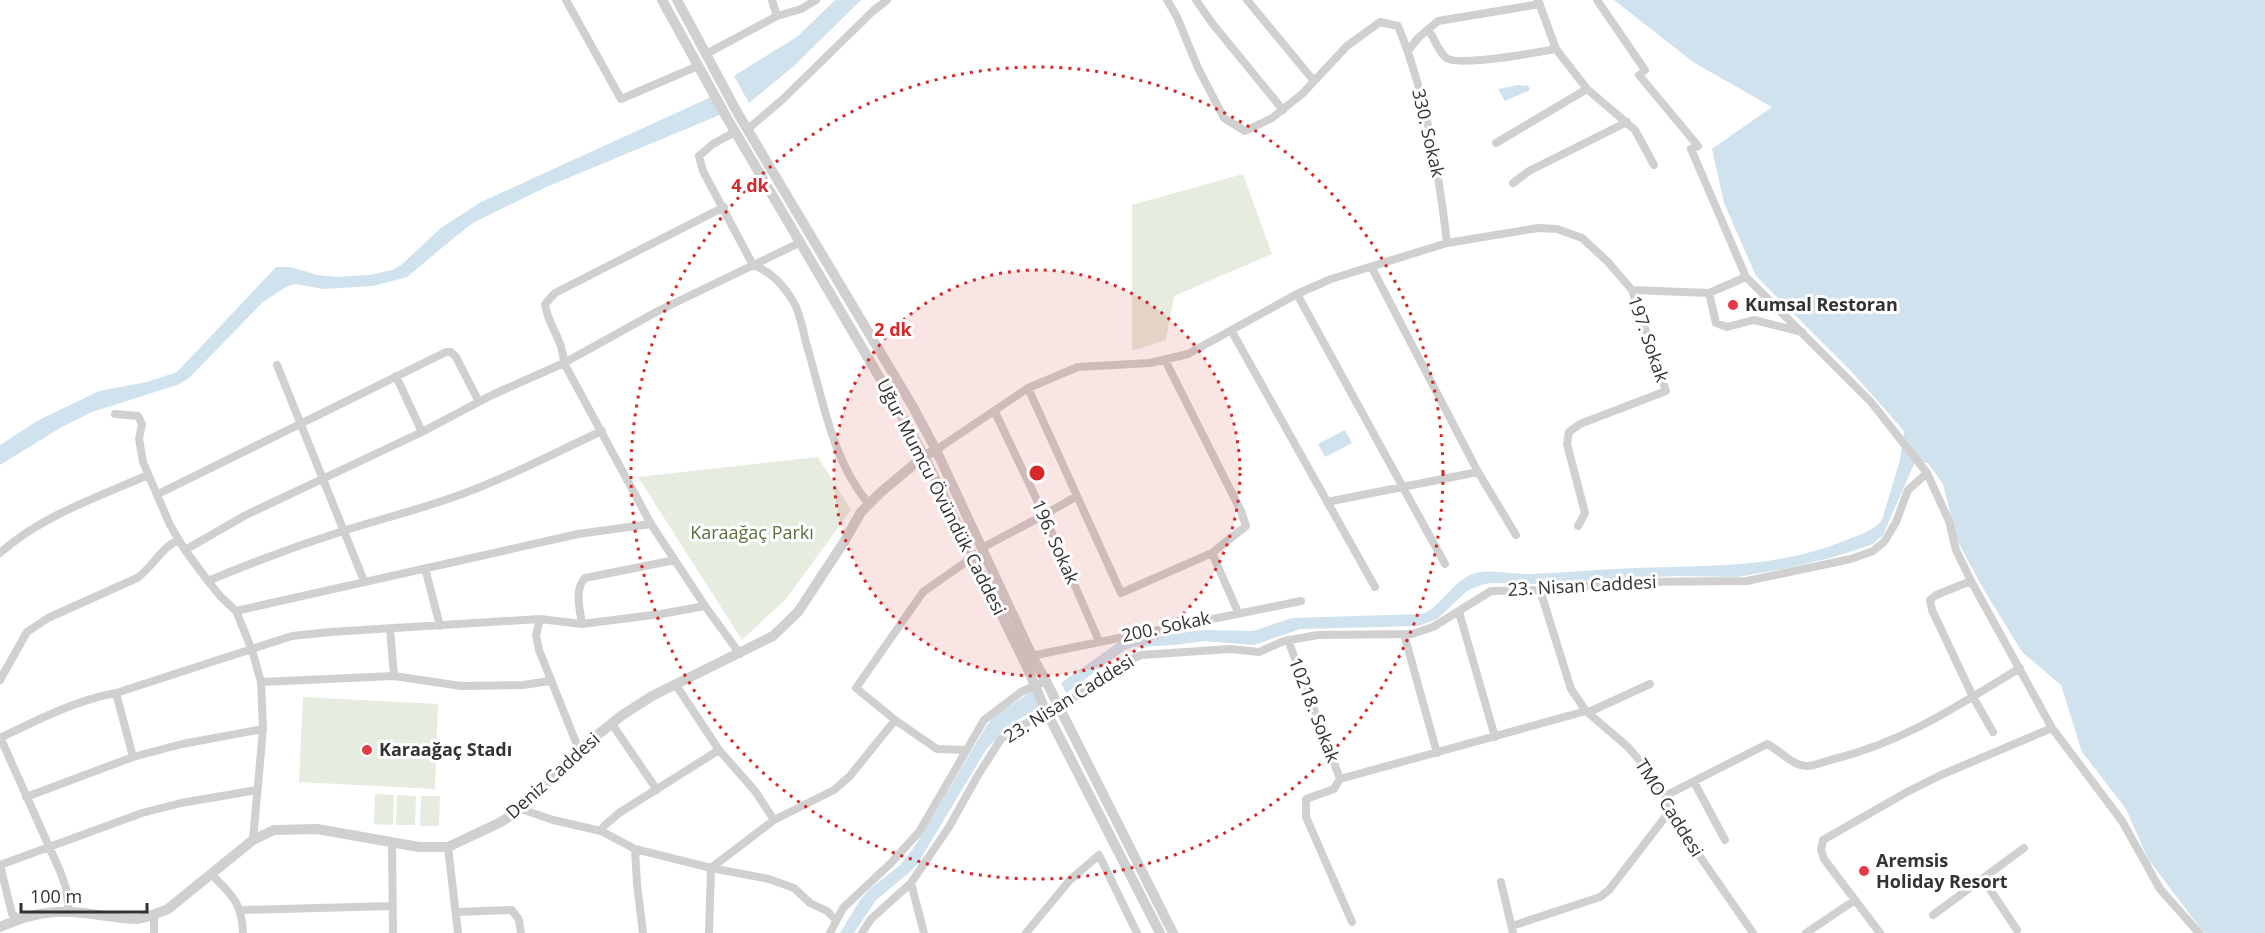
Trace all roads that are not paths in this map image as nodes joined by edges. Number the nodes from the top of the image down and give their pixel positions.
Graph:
1 (566, 0) edge
2 (662, 0) edge
3 (677, 0) edge
4 (772, 0) edge
5 (816, 0) edge
6 (886, 0) edge
7 (1167, 0) edge
8 (1196, 0) edge
9 (1247, 0) edge
10 (1597, 0) edge
11 (1539, 2) edge
12 (777, 16) junction
13 (1428, 29) junction
14 (1556, 49) junction
15 (1408, 51) junction
16 (706, 54) junction
17 (698, 66) junction
18 (1314, 81) junction
19 (1587, 89) junction
20 (1283, 110) junction
21 (1627, 122) junction
22 (748, 129) junction
23 (735, 132) junction
24 (1496, 143) dead end
25 (1654, 165) dead end
26 (1513, 183) dead end
27 (724, 207) junction
28 (799, 243) junction
29 (1447, 243) junction
30 (753, 265) junction
31 (1372, 268) junction
32 (1746, 277) junction
33 (1632, 290) junction
34 (1709, 293) junction
35 (1297, 294) junction
36 (1231, 330) junction
37 (1802, 332) junction
38 (1165, 360) junction
39 (564, 363) junction
40 (277, 365) dead end
41 (396, 376) junction
42 (1028, 388) junction
43 (479, 402) junction
44 (994, 412) junction
45 (115, 414) dead end
46 (301, 424) junction
47 (602, 431) junction
48 (422, 432) junction
49 (936, 450) junction
50 (924, 456) junction
51 (1478, 472) junction
52 (1927, 473) junction
53 (148, 475) junction
54 (324, 478) junction
55 (1403, 488) junction
56 (158, 494) junction
57 (1077, 495) junction
58 (1327, 502) junction
59 (869, 504) junction
60 (1044, 515) junction
61 (651, 524) junction
62 (1578, 526) dead end
63 (344, 531) junction
64 (1516, 535) dead end
65 (179, 540) junction
66 (982, 548) junction
67 (185, 550) junction
68 (0, 553) edge
69 (1212, 553) junction
70 (973, 557) junction
71 (675, 560) junction
72 (1444, 564) dead end
73 (425, 568) junction
74 (1971, 580) junction
75 (208, 581) junction
76 (364, 581) junction
77 (1375, 587) dead end
78 (1540, 590) junction
79 (1301, 600) dead end
80 (705, 606) junction
81 (236, 611) junction
82 (1238, 612) junction
83 (1459, 612) junction
84 (540, 619) junction
85 (582, 624) junction
86 (440, 626) junction
87 (390, 629) junction
88 (1404, 634) junction
89 (1288, 640) junction
90 (1099, 641) junction
91 (252, 650) junction
92 (740, 654) junction
93 (1031, 656) junction
94 (2020, 668) junction
95 (394, 676) junction
96 (0, 680) edge
97 (550, 681) junction
98 (261, 682) junction
99 (1047, 684) junction
100 (1650, 684) dead end
101 (676, 685) junction
102 (1036, 689) junction
103 (116, 693) junction
104 (1973, 697) junction
105 (1057, 704) junction
106 (1045, 709) junction
107 (1588, 712) junction
108 (895, 720) junction
109 (612, 724) junction
110 (2052, 728) junction
111 (262, 729) junction
112 (1993, 732) dead end
113 (1495, 737) junction
114 (0, 738) edge
115 (579, 750) junction
116 (718, 750) junction
117 (965, 750) junction
118 (1437, 753) junction
119 (133, 757) junction
120 (1340, 779) junction
121 (1694, 782) junction
122 (257, 790) junction
123 (657, 790) junction
124 (1665, 796) junction
125 (27, 797) junction
126 (521, 809) junction
127 (1669, 813) junction
128 (774, 820) junction
129 (601, 831) junction
130 (253, 840) junction
131 (1725, 840) dead end
132 (392, 843) junction
133 (48, 846) junction
134 (448, 847) junction
135 (2024, 848) dead end
136 (635, 849) junction
137 (0, 865) edge
138 (711, 868) junction
139 (212, 875) junction
140 (1983, 879) junction
141 (1501, 882) dead end
142 (911, 883) junction
143 (1855, 900) junction
144 (392, 906) junction
145 (241, 910) junction
146 (69, 912) junction
147 (457, 912) junction
148 (154, 915) junction
149 (1933, 915) dead end
150 (18, 918) junction
151 (836, 920) junction
152 (1353, 922) dead end
153 (0, 927) edge
154 (1513, 929) edge
155 (2017, 930) edge
156 (154, 933) edge
157 (243, 933) edge
158 (393, 933) edge
159 (458, 933) edge
160 (521, 933) edge
161 (643, 933) edge
162 (709, 933) edge
163 (830, 933) edge
164 (862, 933) edge
165 (924, 933) edge
166 (1026, 933) edge
167 (1137, 933) edge
168 (1160, 933) edge
169 (1173, 933) edge
170 (1754, 933) edge
171 (1806, 933) edge
172 (1880, 933) edge
173 (2199, 933) edge

1 - 17 street
2 - 17 street, Uğur Mumcu Övündük Caddesi
3 - 16 street, Uğur Mumcu Övündük Caddesi
4 - 12 street
5 - 12 street
6 - 22 street
7 - 20 street
8 - 20 street
9 - 18 street
10 - 32 street
11 - 13 street
11 - 14 street
12 - 16 street
13 - 14 street
13 - 15 street
14 - 19 street
15 - 18 street, 330. Sokak
15 - 29 street, 330. Sokak
16 - 22 street, Uğur Mumcu Övündük Caddesi
17 - 23 street, Uğur Mumcu Övündük Caddesi
18 - 20 street
19 - 21 street
19 - 24 street
21 - 25 street
21 - 26 street
22 - 49 street, Uğur Mumcu Övündük Caddesi
23 - 27 street
23 - 28 street, Uğur Mumcu Övündük Caddesi
27 - 30 street
27 - 39 street
28 - 30 street
28 - 50 street, Uğur Mumcu Övündük Caddesi
29 - 31 street
29 - 33 street, 197. Sokak
30 - 39 street
30 - 59 street
31 - 35 street
31 - 51 street
32 - 34 street
32 - 37 street
33 - 34 street
33 - 62 street, 197. Sokak
34 - 37 street
35 - 36 street
35 - 55 street
36 - 38 street
36 - 58 street
37 - 52 street
38 - 42 street
38 - 69 street
39 - 43 street
39 - 47 street
40 - 46 street
41 - 43 street
41 - 46 street
41 - 48 street
42 - 44 street
42 - 57 street
43 - 48 street
44 - 49 street
44 - 60 street, 196. Sokak
45 - 53 street
46 - 54 street
46 - 56 street
47 - 61 street
47 - 63 street
48 - 54 street
49 - 50 street, Deniz Caddesi
49 - 66 street, Uğur Mumcu Övündük Caddesi
50 - 59 street, Deniz Caddesi
50 - 70 street, Uğur Mumcu Övündük Caddesi
51 - 55 street
51 - 64 street
52 - 74 street
52 - 78 street, 23. Nisan Caddesi
53 - 56 street
53 - 68 street
54 - 63 street
54 - 67 street
55 - 58 street
55 - 72 street
56 - 65 street
57 - 60 street
57 - 69 street
58 - 77 street
59 - 92 street, Deniz Caddesi
60 - 66 street
60 - 90 street, 196. Sokak
61 - 71 street
61 - 73 street
63 - 75 street
63 - 76 street
65 - 67 street
65 - 96 street
66 - 93 street, Uğur Mumcu Övündük Caddesi
67 - 75 street
69 - 82 street
70 - 102 street, Uğur Mumcu Övündük Caddesi
70 - 108 street
71 - 80 street
71 - 85 street
73 - 76 street
73 - 86 street
74 - 94 street
74 - 104 street
75 - 81 street
76 - 81 street
78 - 83 street, 23. Nisan Caddesi
78 - 107 street, TMO Caddesi
79 - 82 street, 200. Sokak
80 - 85 street
80 - 92 street
81 - 91 street
82 - 90 street, 200. Sokak
83 - 88 street, 23. Nisan Caddesi
83 - 113 street
84 - 85 street
84 - 86 street
84 - 97 street
86 - 87 street
87 - 91 street
87 - 95 street
88 - 89 street, 23. Nisan Caddesi
88 - 118 street
89 - 105 street, 23. Nisan Caddesi
89 - 120 street, 10218. Sokak
90 - 93 street, 200. Sokak
91 - 98 street
91 - 103 street
92 - 101 street, Deniz Caddesi
93 - 99 street, Uğur Mumcu Övündük Caddesi
94 - 104 street
94 - 110 street
95 - 97 street
95 - 98 street
97 - 115 street
98 - 111 street
99 - 102 street
99 - 105 street, Uğur Mumcu Övündük Caddesi
100 - 107 street
101 - 109 street, Deniz Caddesi
101 - 116 street
102 - 106 street, Uğur Mumcu Övündük Caddesi
102 - 117 street
103 - 114 street
103 - 119 street
104 - 112 street
104 - 121 street
105 - 106 street, 23. Nisan Caddesi
105 - 169 street
106 - 142 street, 23. Nisan Caddesi
106 - 168 street
107 - 113 street
107 - 124 street, TMO Caddesi
108 - 117 street
108 - 128 street
109 - 115 street, Deniz Caddesi
109 - 123 street
110 - 143 street
110 - 173 street
111 - 119 street
111 - 122 street
113 - 118 street
114 - 125 street
115 - 126 street, Deniz Caddesi
116 - 123 street
116 - 128 street
117 - 151 street
118 - 120 street
119 - 125 street
120 - 152 street
121 - 124 street
121 - 131 street
122 - 130 street
122 - 133 street
123 - 129 street
124 - 127 street, TMO Caddesi
125 - 133 street
126 - 129 street
126 - 134 street, Deniz Caddesi
127 - 154 street
127 - 170 street, TMO Caddesi
128 - 138 street
129 - 136 street
130 - 132 street, Deniz Caddesi
130 - 139 street, Deniz Caddesi
132 - 134 street, Deniz Caddesi
132 - 144 street
133 - 137 street
133 - 146 street
134 - 147 street
135 - 140 street
136 - 138 street
136 - 161 street
137 - 150 street
138 - 151 street
138 - 162 street
139 - 145 street
139 - 148 street, Deniz Caddesi
140 - 149 street
140 - 155 street
141 - 154 street
142 - 164 street, 23. Nisan Caddesi
142 - 165 street
143 - 171 street
143 - 172 street
144 - 145 street
144 - 158 street
145 - 157 street
146 - 148 street, Deniz Caddesi
146 - 150 street, Deniz Caddesi
147 - 159 street
147 - 160 street
148 - 156 street
150 - 153 street, Deniz Caddesi
151 - 163 street
166 - 167 street

